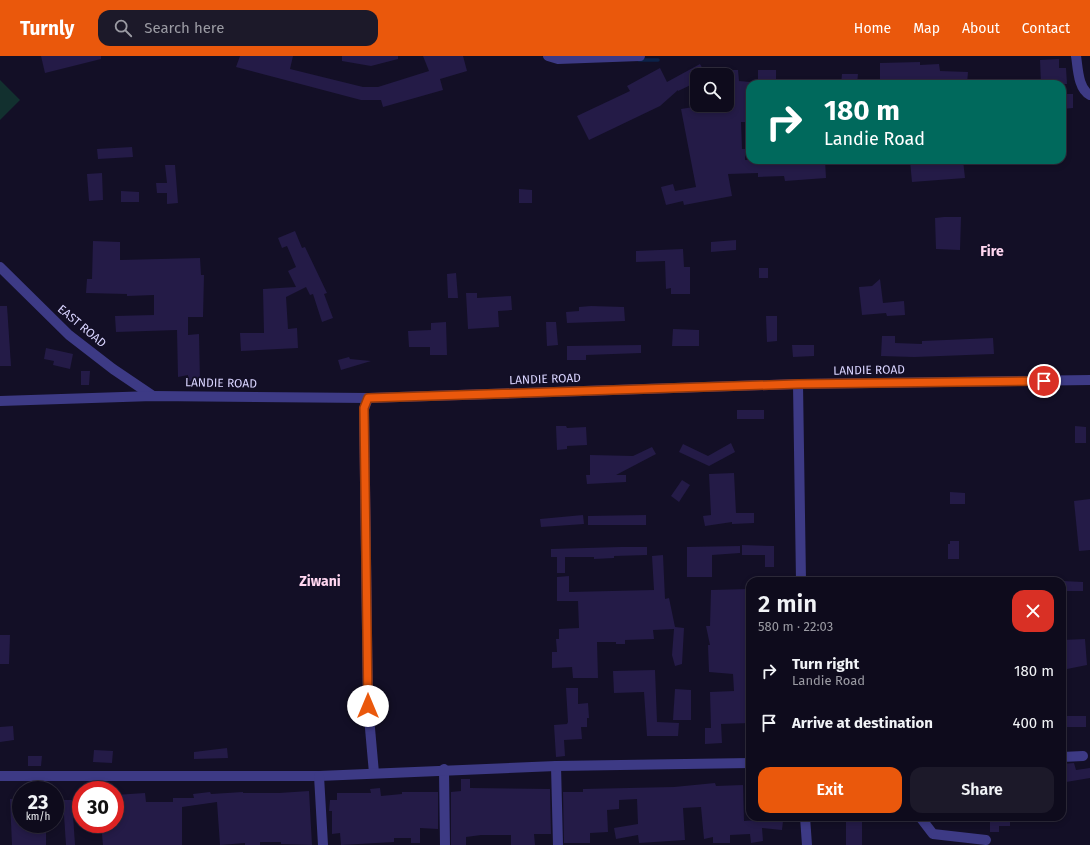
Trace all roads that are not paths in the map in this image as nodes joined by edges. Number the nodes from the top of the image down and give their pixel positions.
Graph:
1 (548, 56) edge
2 (640, 56) edge
3 (1076, 56) edge
4 (1090, 95) edge
5 (0, 267) edge
6 (1090, 380) edge
7 (798, 384) junction
8 (154, 396) junction
9 (368, 398) junction
10 (0, 401) edge
11 (801, 577) edge
12 (1083, 756) dead end
13 (1066, 757) edge
14 (746, 763) edge
15 (556, 766) junction
16 (444, 769) junction
17 (374, 773) junction
18 (0, 776) edge
19 (320, 776) junction
20 (806, 821) edge
21 (923, 821) edge
22 (986, 840) dead end
23 (323, 845) edge
24 (445, 845) edge
25 (558, 845) edge
26 (806, 845) edge

1 - 2 street
3 - 4 street
5 - 8 street, EAST ROAD
6 - 7 street, LANDIE ROAD
7 - 9 street, LANDIE ROAD
7 - 11 street
8 - 9 street, LANDIE ROAD
8 - 10 street, LANDIE ROAD
9 - 17 street
12 - 13 street
14 - 15 street
15 - 16 street
15 - 25 street
16 - 17 street
16 - 24 street
17 - 19 street
18 - 19 street
19 - 23 street
20 - 26 street
21 - 22 street

